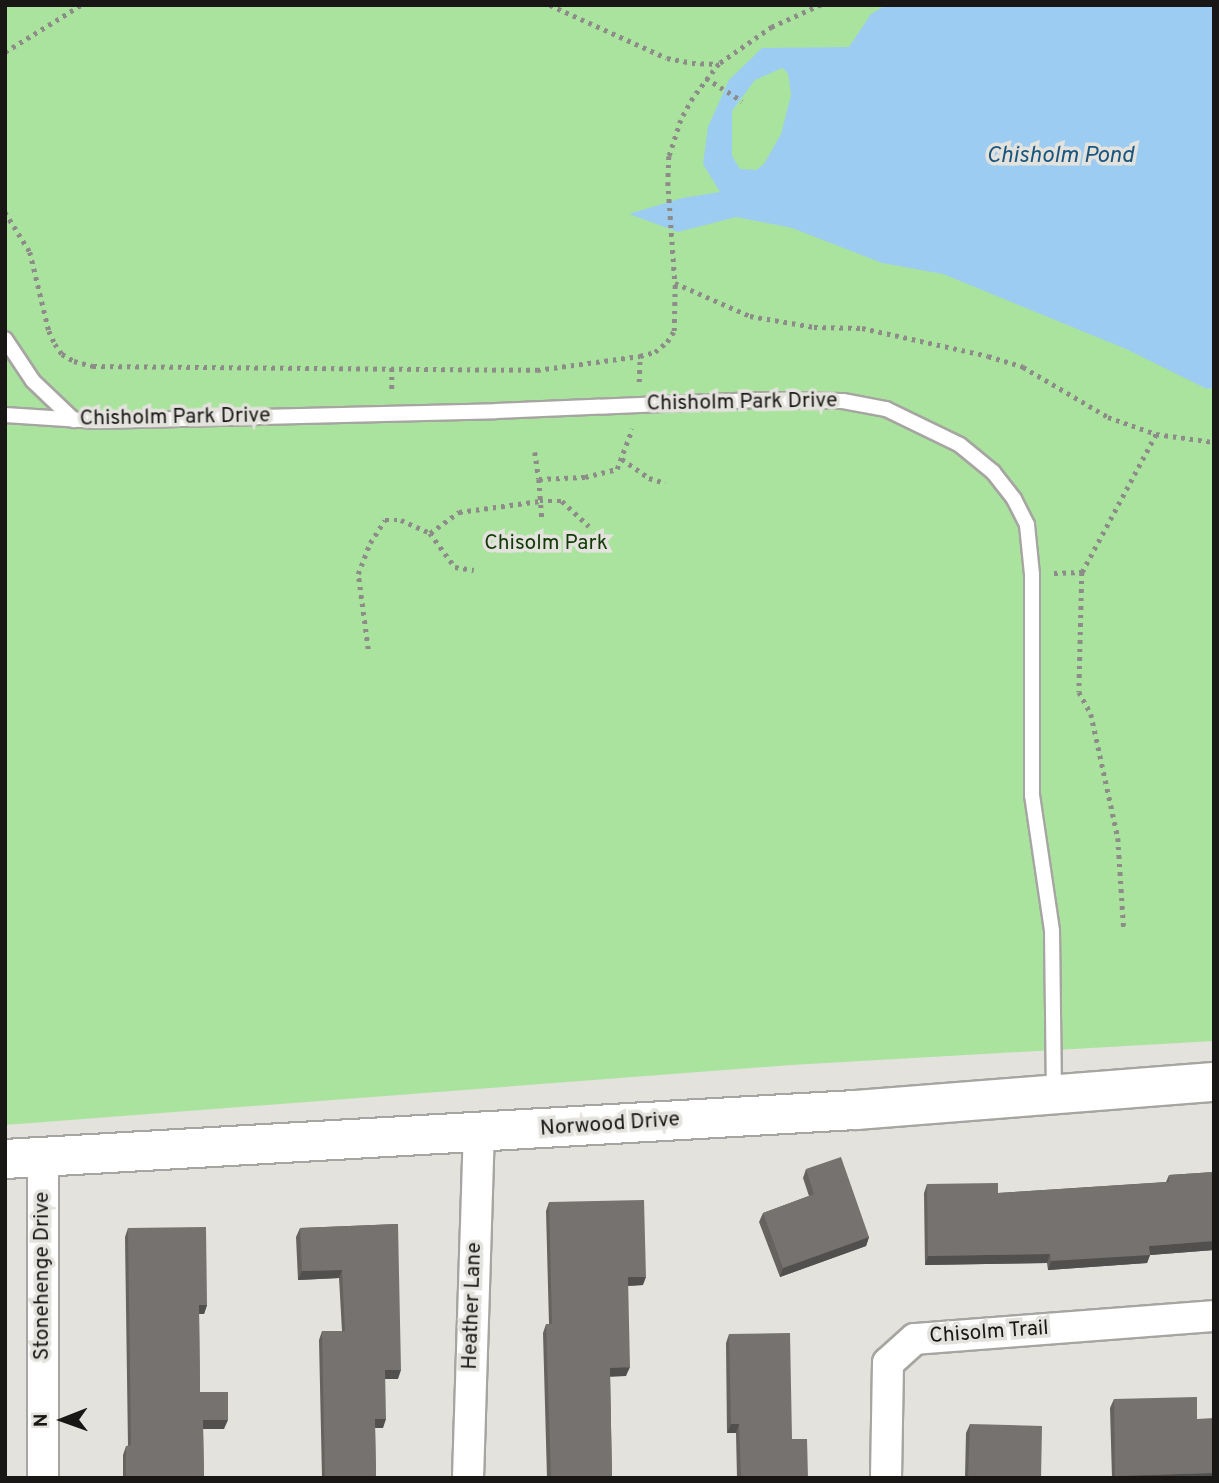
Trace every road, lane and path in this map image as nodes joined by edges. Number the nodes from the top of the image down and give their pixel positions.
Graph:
1 (81, 5) edge
2 (550, 5) edge
3 (821, 5) edge
4 (5, 52) edge
5 (719, 64) junction
6 (706, 78) junction
7 (741, 100) dead end
8 (5, 212) edge
9 (5, 339) edge
10 (640, 356) dead end
11 (5, 415) edge
12 (74, 420) junction
13 (1156, 434) junction
14 (1214, 442) edge
15 (622, 459) dead end
16 (539, 479) dead end
17 (664, 483) dead end
18 (540, 501) junction
19 (542, 519) dead end
20 (589, 526) dead end
21 (430, 533) junction
22 (474, 570) dead end
23 (1082, 572) junction
24 (1032, 574) junction
25 (368, 649) dead end
26 (1124, 931) dead end
27 (1214, 1082) edge
28 (1054, 1095) junction
29 (479, 1133) junction
30 (43, 1157) junction
31 (5, 1159) edge
32 (1214, 1316) edge
33 (43, 1478) edge
34 (468, 1478) edge
35 (886, 1478) edge

1 - 4 path
2 - 5 path
3 - 5 path
5 - 6 path
6 - 7 path
6 - 13 path
8 - 10 path
9 - 12 lane
11 - 12 lane, Chisholm Park Drive
12 - 24 lane, Chisholm Park Drive
13 - 14 path
13 - 23 path
15 - 17 path
16 - 18 path
18 - 19 path
18 - 20 path
18 - 21 path
21 - 22 path
21 - 25 path
23 - 24 path
23 - 26 path
24 - 28 lane, Chisholm Park Drive
27 - 28 main road, Norwood Drive
28 - 29 main road, Norwood Drive
29 - 30 main road, Norwood Drive
29 - 34 street, Heather Lane
30 - 31 main road, Norwood Drive
30 - 33 street, Stonehenge Drive
32 - 35 street, Chisolm Trail

